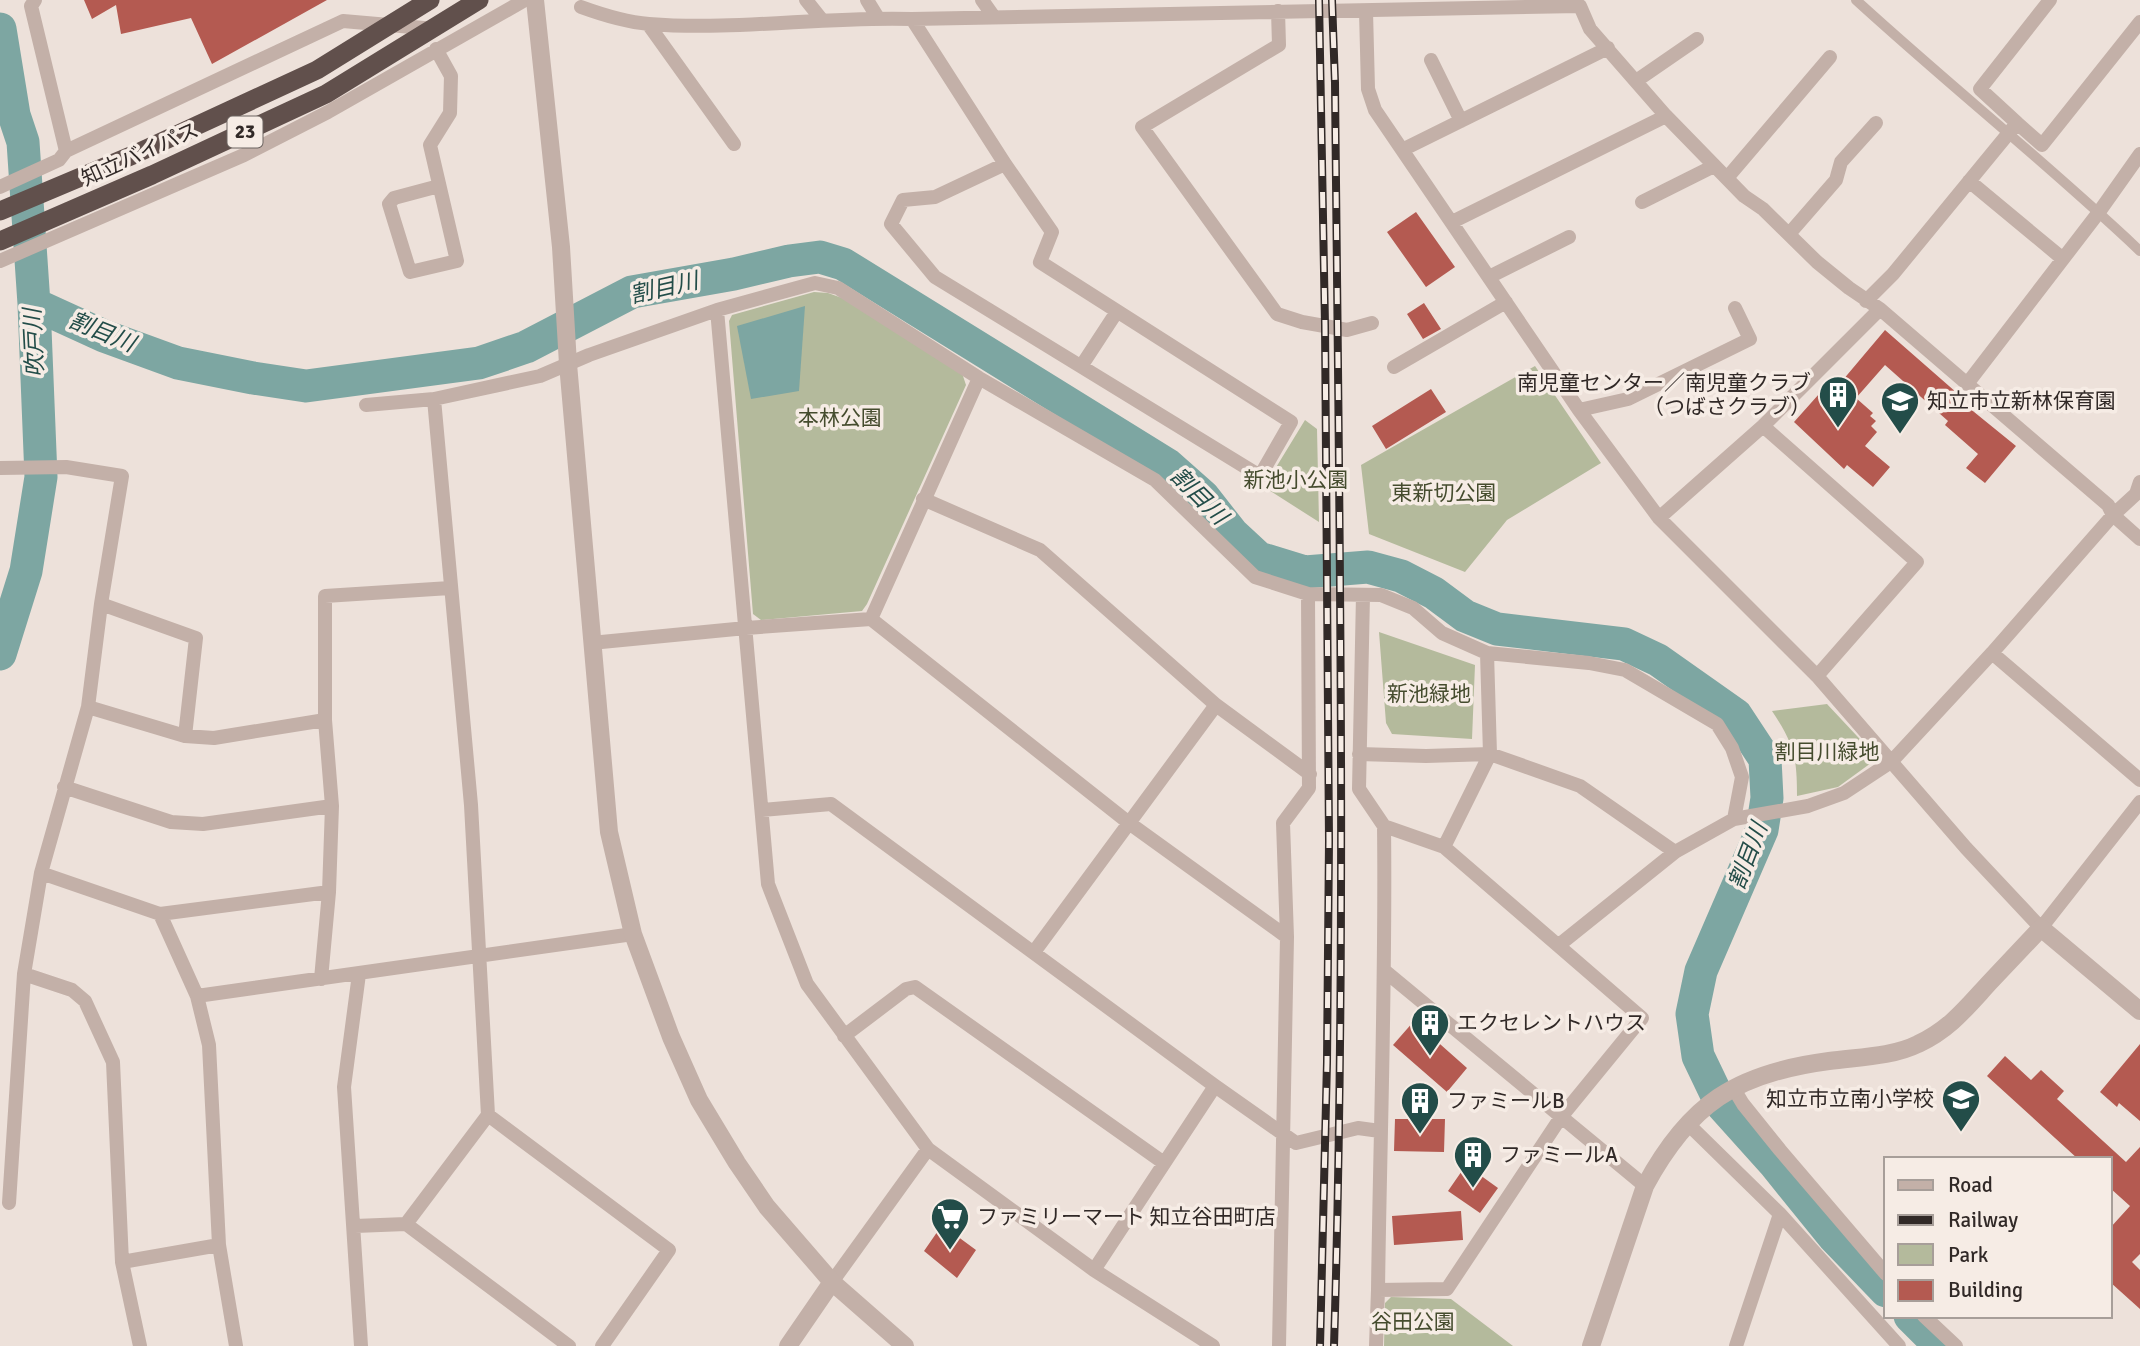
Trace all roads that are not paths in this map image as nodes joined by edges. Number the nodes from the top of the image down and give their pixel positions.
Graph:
1 (430, 0) edge
2 (479, 0) edge
3 (525, 0) edge
4 (535, 0) edge
5 (806, 0) edge
6 (867, 0) edge
7 (982, 0) edge
8 (1092, 0) edge
9 (1856, 0) edge
10 (2050, 0) edge
11 (32, 2) edge
12 (1582, 3) edge
13 (1305, 5) edge
14 (581, 7) dead end
15 (1278, 11) junction
16 (1366, 11) junction
17 (1097, 15) junction
18 (994, 17) junction
19 (878, 18) junction
20 (912, 19) junction
21 (822, 20) junction
22 (2140, 22) edge
23 (648, 24) junction
24 (466, 32) junction
25 (1697, 38) dead end
26 (1608, 48) junction
27 (436, 49) junction
28 (1830, 57) dead end
29 (1431, 60) dead end
30 (1636, 81) junction
31 (1666, 116) junction
32 (1461, 121) junction
33 (1876, 123) dead end
34 (2012, 128) junction
35 (734, 144) dead end
36 (1402, 150) junction
37 (2140, 154) edge
38 (62, 156) junction
39 (1005, 164) junction
40 (1714, 166) junction
41 (1727, 178) junction
42 (1969, 181) junction
43 (439, 186) junction
44 (0, 187) edge
45 (1642, 202) dead end
46 (0, 211) edge
47 (2099, 212) junction
48 (1452, 222) junction
49 (1789, 234) junction
50 (1569, 237) dead end
51 (2140, 251) edge
52 (2, 254) edge
53 (2063, 259) junction
54 (1489, 277) junction
55 (1866, 301) junction
56 (1506, 302) junction
57 (1735, 308) dead end
58 (1880, 309) junction
59 (717, 310) junction
60 (1116, 313) junction
61 (1372, 323) dead end
62 (568, 359) junction
63 (1082, 365) junction
64 (1394, 367) dead end
65 (979, 377) junction
66 (1968, 384) junction
67 (434, 399) junction
68 (366, 405) dead end
69 (1579, 410) junction
70 (1763, 426) junction
71 (2, 467) edge
72 (2140, 482) edge
73 (923, 499) junction
74 (2113, 515) junction
75 (1659, 518) junction
76 (2140, 539) edge
77 (450, 588) junction
78 (1308, 594) junction
79 (1363, 595) junction
80 (100, 604) junction
81 (871, 619) junction
82 (746, 628) junction
83 (591, 643) junction
84 (1487, 653) junction
85 (1992, 653) junction
86 (1817, 676) junction
87 (1216, 705) junction
88 (88, 707) junction
89 (325, 720) junction
90 (185, 736) junction
91 (1359, 754) junction
92 (1490, 754) junction
93 (1891, 762) junction
94 (1310, 774) junction
95 (2140, 780) edge
96 (64, 788) junction
97 (2140, 802) edge
98 (331, 806) junction
99 (762, 810) junction
100 (1739, 818) junction
101 (1129, 823) junction
102 (1384, 827) junction
103 (1444, 847) junction
104 (1675, 852) junction
105 (41, 873) junction
106 (329, 892) junction
107 (160, 914) junction
108 (2041, 928) junction
109 (633, 934) junction
110 (1287, 937) junction
111 (1559, 945) junction
112 (1034, 952) junction
113 (478, 958) junction
114 (1385, 972) junction
115 (24, 974) junction
116 (359, 974) junction
117 (321, 979) junction
118 (197, 996) junction
119 (2140, 1011) edge
120 (844, 1036) junction
121 (1215, 1086) junction
122 (1730, 1091) junction
123 (488, 1115) junction
124 (1561, 1117) junction
125 (1687, 1123) junction
126 (1380, 1130) junction
127 (1282, 1133) junction
128 (928, 1149) junction
129 (1164, 1163) junction
130 (1645, 1186) junction
131 (9, 1203) dead end
132 (1780, 1214) junction
133 (406, 1224) junction
134 (355, 1226) junction
135 (219, 1245) junction
136 (122, 1262) junction
137 (1094, 1270) junction
138 (1884, 1272) edge
139 (832, 1282) junction
140 (1378, 1290) junction
141 (1926, 1318) edge
142 (1882, 1339) edge
143 (140, 1346) edge
144 (236, 1346) edge
145 (361, 1346) edge
146 (569, 1346) edge
147 (602, 1346) edge
148 (788, 1346) edge
149 (905, 1346) edge
150 (1213, 1346) edge
151 (1279, 1346) edge
152 (1376, 1346) edge
153 (1591, 1346) edge
154 (1736, 1346) edge
155 (1899, 1346) edge
156 (1956, 1346) edge

1 - 46 highway, 知立バイパス / 23, bridge
2 - 52 highway, 知立バイパス / 23, bridge
3 - 24 street
4 - 62 street
5 - 21 street
6 - 19 street
7 - 18 street
8 - 17 street
9 - 34 street
10 - 34 street
11 - 38 street
12 - 16 street
12 - 26 street
13 - 15 street
13 - 16 street
14 - 23 street
15 - 17 street
15 - 61 street
16 - 36 street
17 - 18 street
18 - 20 street
19 - 20 street
19 - 21 street
20 - 39 street
21 - 23 street
22 - 34 street
23 - 35 street
24 - 27 street
24 - 38 street
25 - 30 street
26 - 30 street
26 - 32 street
27 - 43 street
27 - 52 street
28 - 41 street
29 - 32 street
30 - 31 street
31 - 40 street
31 - 48 street
32 - 36 street
33 - 49 street
34 - 42 street
34 - 47 street
36 - 48 street
37 - 47 street
38 - 44 street
39 - 60 street
39 - 63 street
40 - 41 street
40 - 45 street
41 - 49 street
42 - 53 street
42 - 55 street
43 - 43 street
47 - 51 street
47 - 53 street
48 - 54 street
49 - 55 street
50 - 54 street
53 - 66 street
54 - 56 street
55 - 58 street
56 - 64 street
56 - 69 street
57 - 69 street
58 - 66 street
58 - 70 street
59 - 62 street
59 - 65 street
59 - 82 street
60 - 63 street
60 - 63 street
62 - 67 street
62 - 83 street
65 - 73 street
65 - 78 street
66 - 74 street
67 - 68 street
67 - 77 street
69 - 75 street
70 - 75 street
70 - 86 street
71 - 80 street
72 - 74 street
73 - 81 street
73 - 87 street
74 - 76 street
74 - 85 street
75 - 86 street
77 - 89 street
77 - 113 street
78 - 79 street
78 - 94 street
79 - 84 street
79 - 91 street
80 - 88 street
80 - 90 street
81 - 82 street
81 - 101 street
82 - 83 street
82 - 99 street
83 - 109 street
84 - 92 street
84 - 100 street
85 - 93 street
85 - 95 street
86 - 93 street
87 - 94 street
87 - 101 street
88 - 90 street
88 - 96 street
89 - 90 street
89 - 98 street
91 - 92 street
91 - 102 street
92 - 103 street
92 - 104 street
93 - 100 street
93 - 108 street
94 - 110 street
96 - 98 street
96 - 105 street
97 - 108 street
98 - 106 street
99 - 112 street
99 - 120 street
100 - 104 street
101 - 110 street
101 - 112 street
102 - 103 street
102 - 114 street
103 - 111 street
104 - 111 street
105 - 107 street
105 - 115 street
106 - 107 street
106 - 117 street
107 - 118 street
108 - 119 street
108 - 122 street
109 - 113 street
109 - 139 street
110 - 127 street
111 - 124 street
112 - 121 street
113 - 116 street
113 - 123 street
114 - 124 street
114 - 126 street
115 - 131 street
115 - 136 street
116 - 117 street
116 - 134 street
117 - 118 street
118 - 135 street
120 - 128 street
120 - 129 street
121 - 127 street
121 - 129 street
122 - 125 street
122 - 138 street
123 - 133 street
123 - 147 street
124 - 130 street
124 - 140 street
125 - 130 street
125 - 132 street
126 - 127 street
126 - 140 street
127 - 151 street
128 - 137 street
128 - 139 street
129 - 137 street
130 - 153 street
132 - 142 street
132 - 154 street
133 - 134 street
133 - 146 street
134 - 145 street
135 - 136 street
135 - 144 street
136 - 143 street
137 - 150 street
139 - 148 street
139 - 149 street
140 - 152 street
141 - 156 street
142 - 155 street

